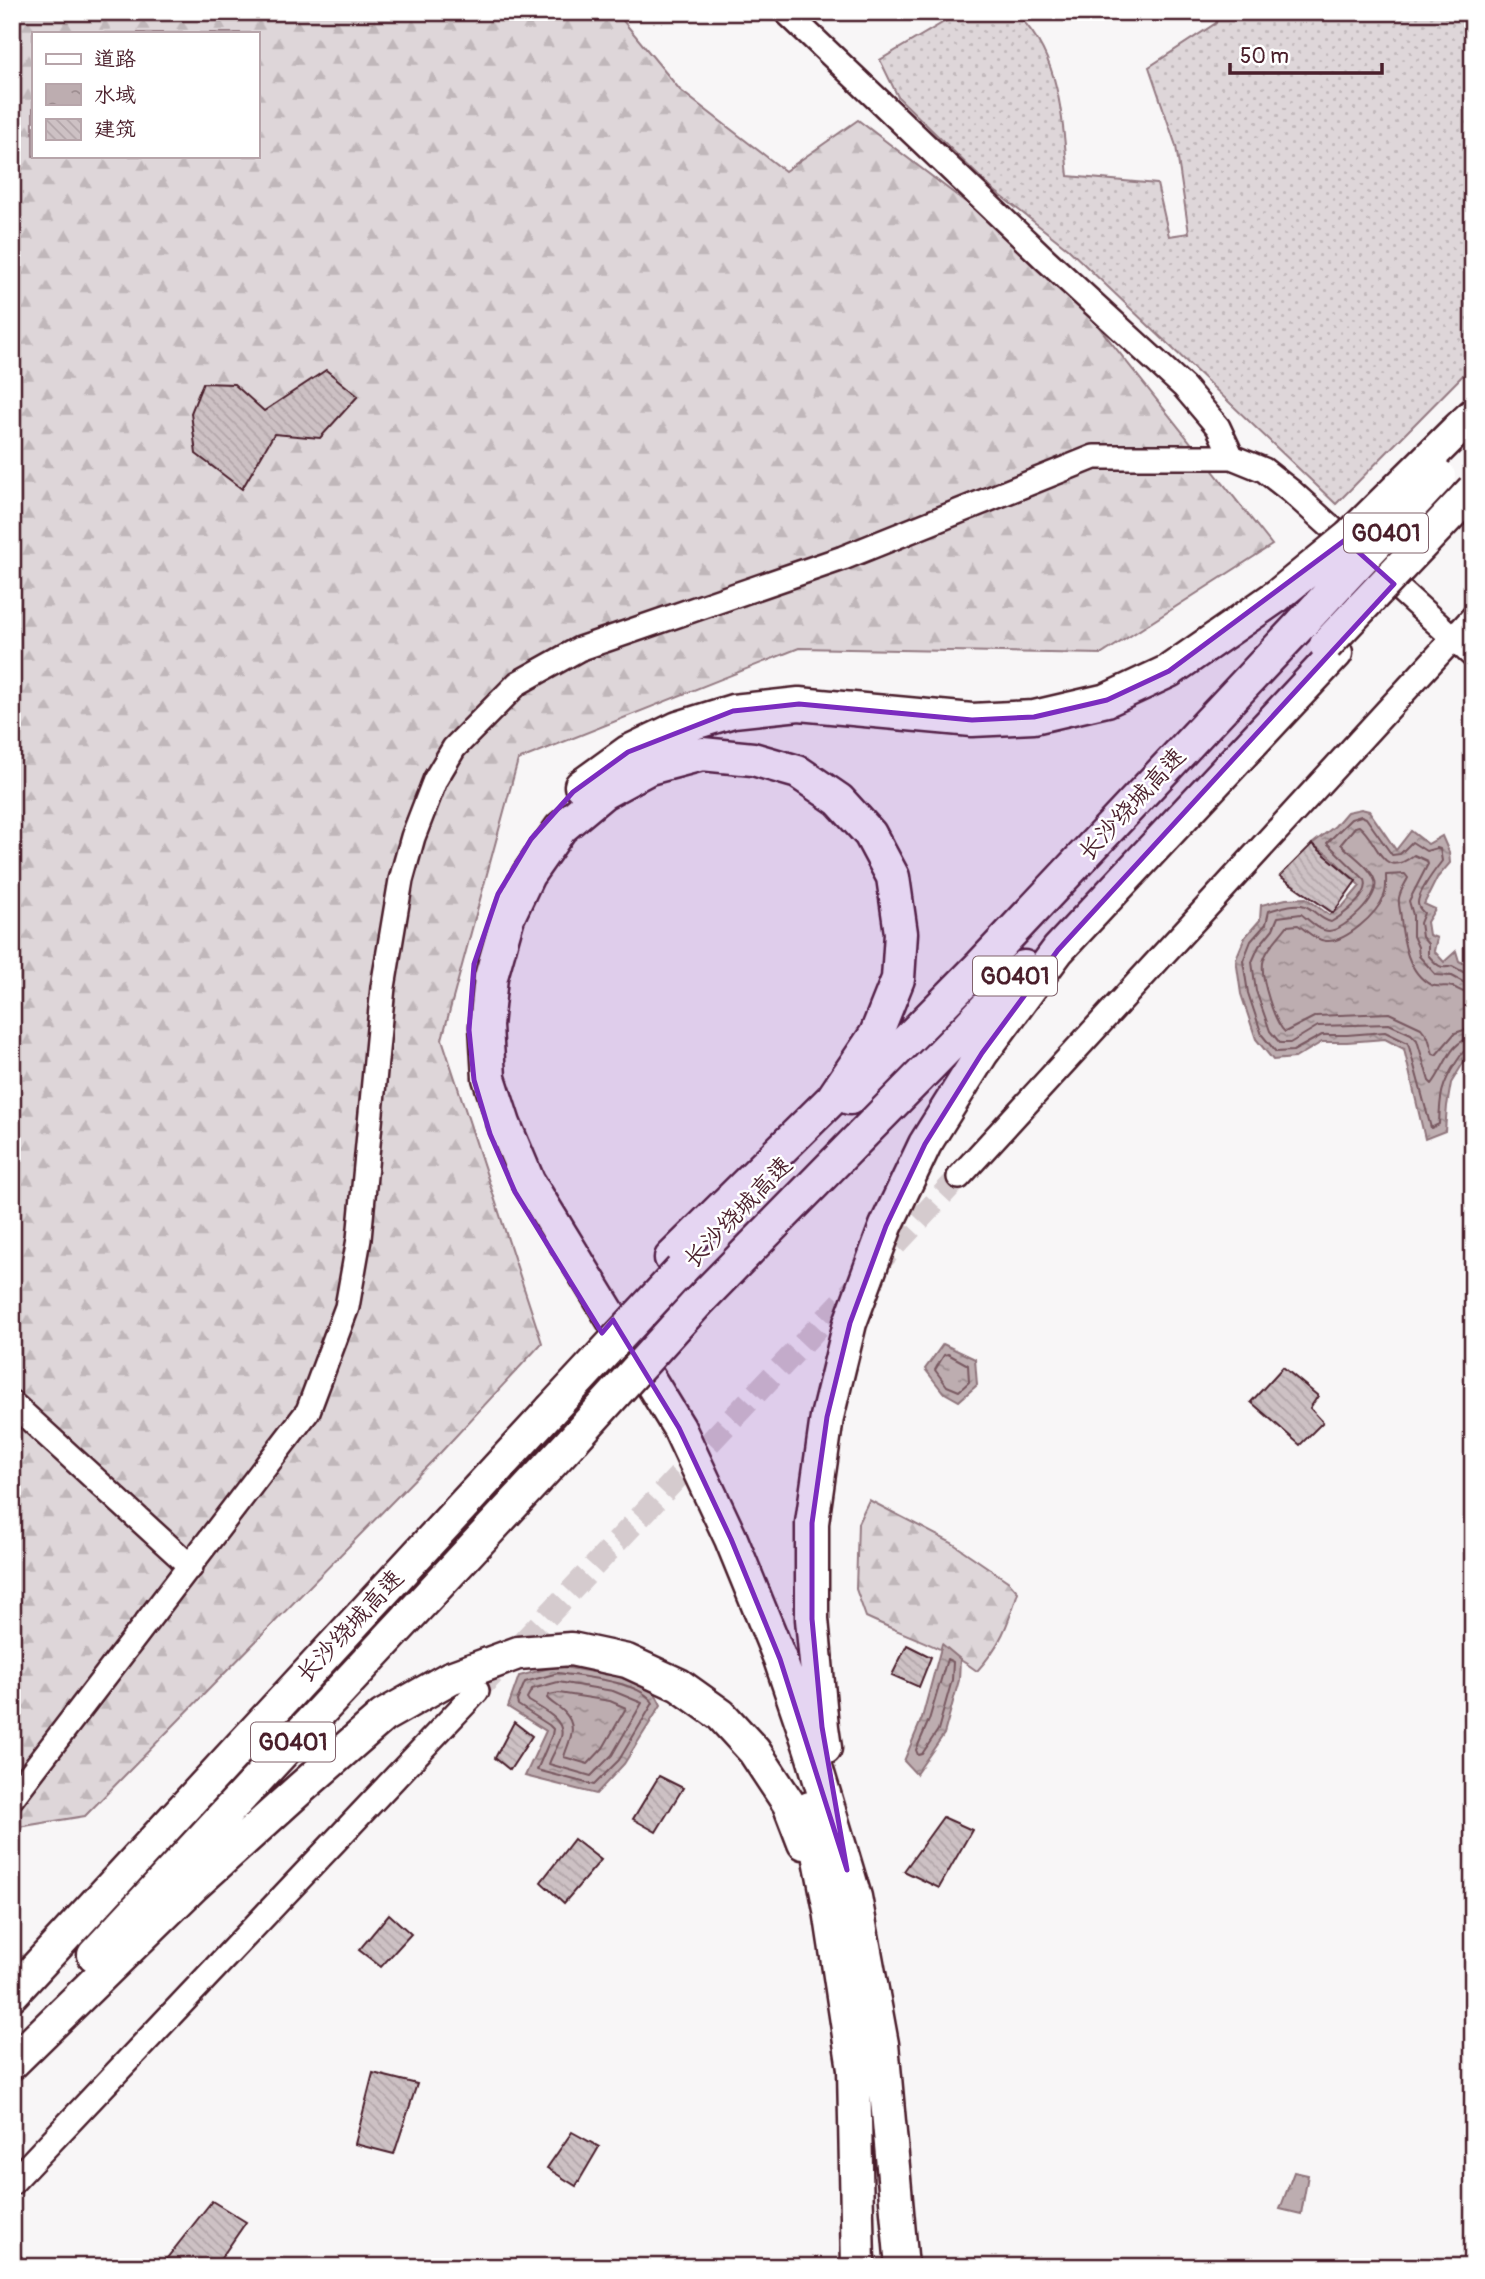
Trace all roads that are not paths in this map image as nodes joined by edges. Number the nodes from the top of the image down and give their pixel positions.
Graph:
1 (786, 12) edge
2 (1468, 432) edge
3 (1231, 457) junction
4 (1473, 491) edge
5 (1473, 617) edge
6 (1453, 636) junction
7 (1331, 649) junction
8 (1473, 656) edge
9 (958, 1177) tunnel mouth
10 (676, 1264) junction
11 (12, 1403) edge
12 (191, 1567) junction
13 (477, 1691) tunnel mouth
14 (12, 1798) edge
15 (847, 1870) junction
16 (830, 1910) junction
17 (12, 1994) edge
18 (12, 2043) edge
19 (12, 2063) edge
20 (12, 2183) edge
21 (858, 2267) edge
22 (902, 2267) edge

1 - 3 street
2 - 10 highway, 长沙绕城高速 / G0401, bridge
2 - 16 highway, bridge
3 - 6 street
3 - 12 street
4 - 7 highway, bridge
5 - 6 street
6 - 8 street
6 - 9 street
7 - 15 highway
7 - 18 highway, 长沙绕城高速 / G0401, bridge
10 - 15 highway
10 - 17 highway, 长沙绕城高速 / G0401
11 - 12 street
12 - 14 street
13 - 20 street
15 - 22 highway
16 - 19 highway
16 - 21 highway

